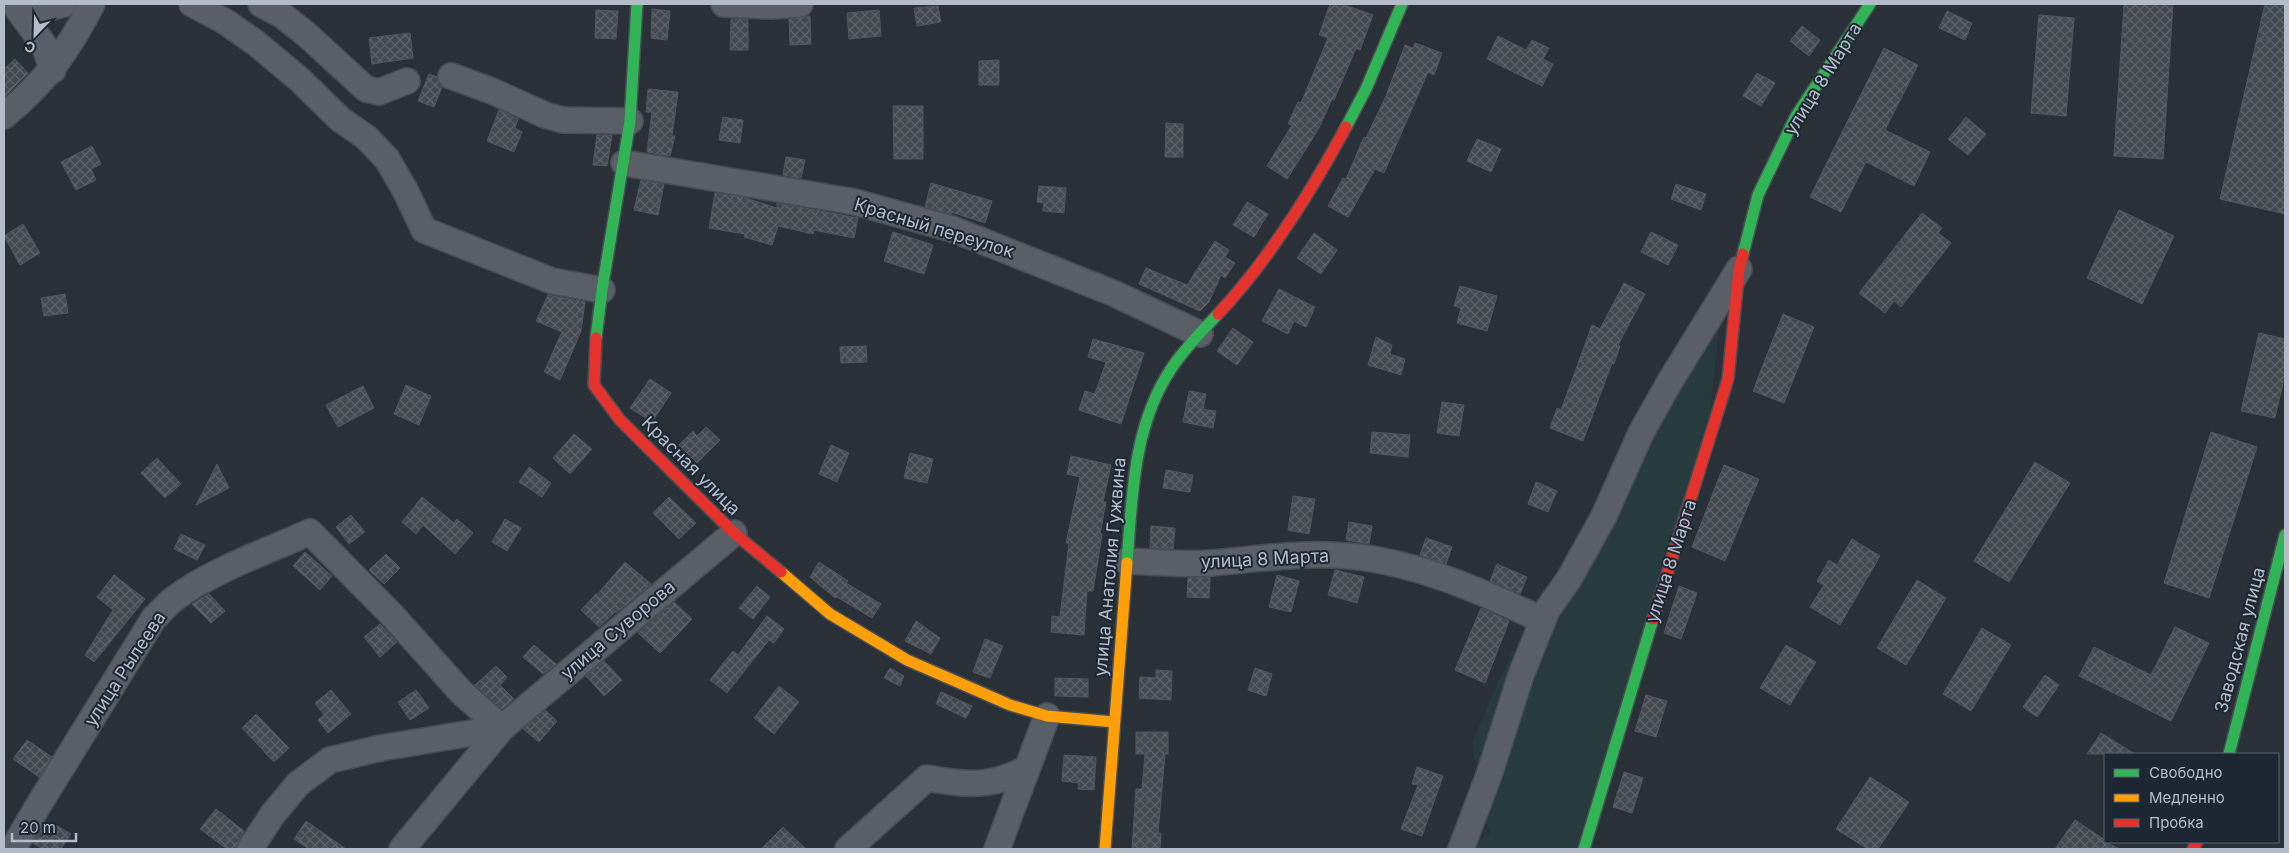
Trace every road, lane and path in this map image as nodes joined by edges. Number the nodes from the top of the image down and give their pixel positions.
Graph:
1 (64, 4) edge
2 (92, 4) edge
3 (192, 4) edge
4 (261, 4) edge
5 (638, 4) edge
6 (724, 4) edge
7 (800, 4) edge
8 (1870, 4) edge
9 (16, 6) edge
10 (1396, 6) edge
11 (52, 70) junction
12 (450, 76) dead end
13 (408, 81) dead end
14 (4, 116) edge
15 (630, 121) junction
16 (624, 163) junction
17 (1739, 269) junction
18 (602, 290) junction
19 (1200, 334) junction
20 (734, 533) junction
21 (2285, 535) edge
22 (1126, 562) junction
23 (1542, 620) junction
24 (1047, 716) junction
25 (1114, 722) junction
26 (502, 728) junction
27 (2229, 753) edge
28 (1026, 768) junction
29 (13, 849) edge
30 (250, 849) edge
31 (402, 849) edge
32 (848, 849) edge
33 (997, 849) edge
34 (1105, 849) edge
35 (1461, 849) edge
36 (1584, 849) edge

1 - 9 street
2 - 11 street
3 - 18 street
4 - 13 street
5 - 15 street, Красная улица
6 - 7 street
8 - 17 street, улица 8 Марта
9 - 11 street
10 - 19 street, улица Анатолия Гужвина
11 - 14 street
12 - 15 street
15 - 16 street, Красная улица
16 - 18 street, Красная улица
16 - 19 street, Красный переулок
17 - 23 street, улица 8 Марта
17 - 36 street, улица 8 Марта
18 - 20 street, Красная улица
19 - 22 street, улица Анатолия Гужвина
20 - 24 street, Красная улица
20 - 26 street, улица Суворова
21 - 27 street, Заводская улица
22 - 23 street, улица 8 Марта
22 - 25 street, улица Анатолия Гужвина
23 - 35 street, улица 8 Марта
24 - 25 street, Красная улица
24 - 28 street
25 - 34 street, улица Анатолия Гужвина
26 - 29 street, улица Рылеева
26 - 30 street
26 - 31 street, улица Суворова
28 - 32 street
28 - 33 street

